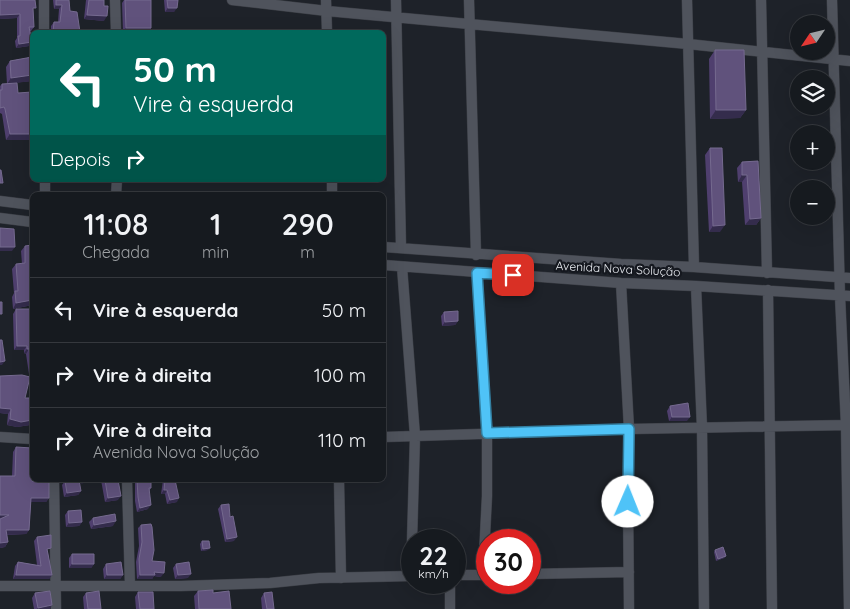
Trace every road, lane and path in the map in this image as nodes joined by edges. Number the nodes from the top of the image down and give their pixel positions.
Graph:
1 (44, 0) edge
2 (115, 0) edge
3 (232, 0) edge
4 (326, 0) edge
5 (396, 0) edge
6 (469, 0) edge
7 (687, 0) edge
8 (761, 0) edge
9 (832, 0) edge
10 (327, 11) junction
11 (833, 15) edge
12 (396, 17) junction
13 (469, 24) junction
14 (44, 30) edge
15 (116, 30) edge
16 (328, 30) edge
17 (688, 44) junction
18 (762, 53) junction
19 (790, 55) edge
20 (835, 58) edge
21 (834, 60) edge
22 (850, 61) edge
23 (0, 201) edge
24 (30, 205) edge
25 (0, 218) edge
26 (30, 222) edge
27 (386, 247) edge
28 (401, 248) junction
29 (476, 255) junction
30 (386, 265) edge
31 (402, 267) junction
32 (694, 268) junction
33 (477, 273) junction
34 (767, 273) junction
35 (850, 278) edge
36 (839, 279) junction
37 (621, 283) junction
38 (696, 286) junction
39 (768, 290) junction
40 (845, 296) edge
41 (848, 425) edge
42 (770, 426) junction
43 (702, 428) junction
44 (629, 429) junction
45 (487, 433) junction
46 (415, 436) junction
47 (0, 437) edge
48 (386, 437) edge
49 (30, 439) edge
50 (54, 482) edge
51 (127, 482) edge
52 (340, 482) edge
53 (413, 529) edge
54 (486, 529) edge
55 (629, 572) junction
56 (541, 574) edge
57 (401, 576) edge
58 (341, 578) junction
59 (0, 586) edge
60 (130, 586) junction
61 (56, 587) junction
62 (450, 594) edge
63 (56, 609) edge
64 (450, 609) edge
65 (629, 609) edge
66 (704, 609) edge
67 (772, 609) edge
68 (849, 609) edge

1 - 14 street
2 - 15 street
3 - 10 street
4 - 10 street
5 - 12 street
6 - 13 street
7 - 17 street
8 - 18 street
9 - 11 street
10 - 12 street
10 - 16 street
12 - 13 street
12 - 28 street
13 - 17 street
13 - 29 street
17 - 18 street
17 - 32 street
18 - 19 street
18 - 34 street
20 - 22 street
21 - 36 street
23 - 24 street
25 - 26 street
27 - 28 street, Avenida Nova Solução
28 - 29 street, Avenida Nova Solução
29 - 32 street, Avenida Nova Solução
30 - 31 street, Avenida Nova Solução
31 - 33 street, Avenida Nova Solução
31 - 46 street
32 - 34 street, Avenida Nova Solução
33 - 37 street, Avenida Nova Solução
33 - 45 street
34 - 36 street, Avenida Nova Solução
35 - 36 street, Avenida Nova Solução
36 - 40 street
37 - 38 street, Avenida Nova Solução
37 - 44 street
38 - 39 street, Avenida Nova Solução
38 - 43 street
39 - 40 street, Avenida Nova Solução
39 - 42 street
40 - 41 street
41 - 42 street
41 - 68 street
42 - 43 street
42 - 67 street
43 - 44 street
43 - 66 street
44 - 45 street
44 - 55 street
45 - 46 street
45 - 54 street
46 - 48 street
46 - 53 street
47 - 49 street
50 - 61 street
51 - 60 street
52 - 58 street
55 - 56 street
55 - 65 street
57 - 58 street
58 - 60 street
59 - 61 street
60 - 61 street
61 - 63 street
62 - 64 street

